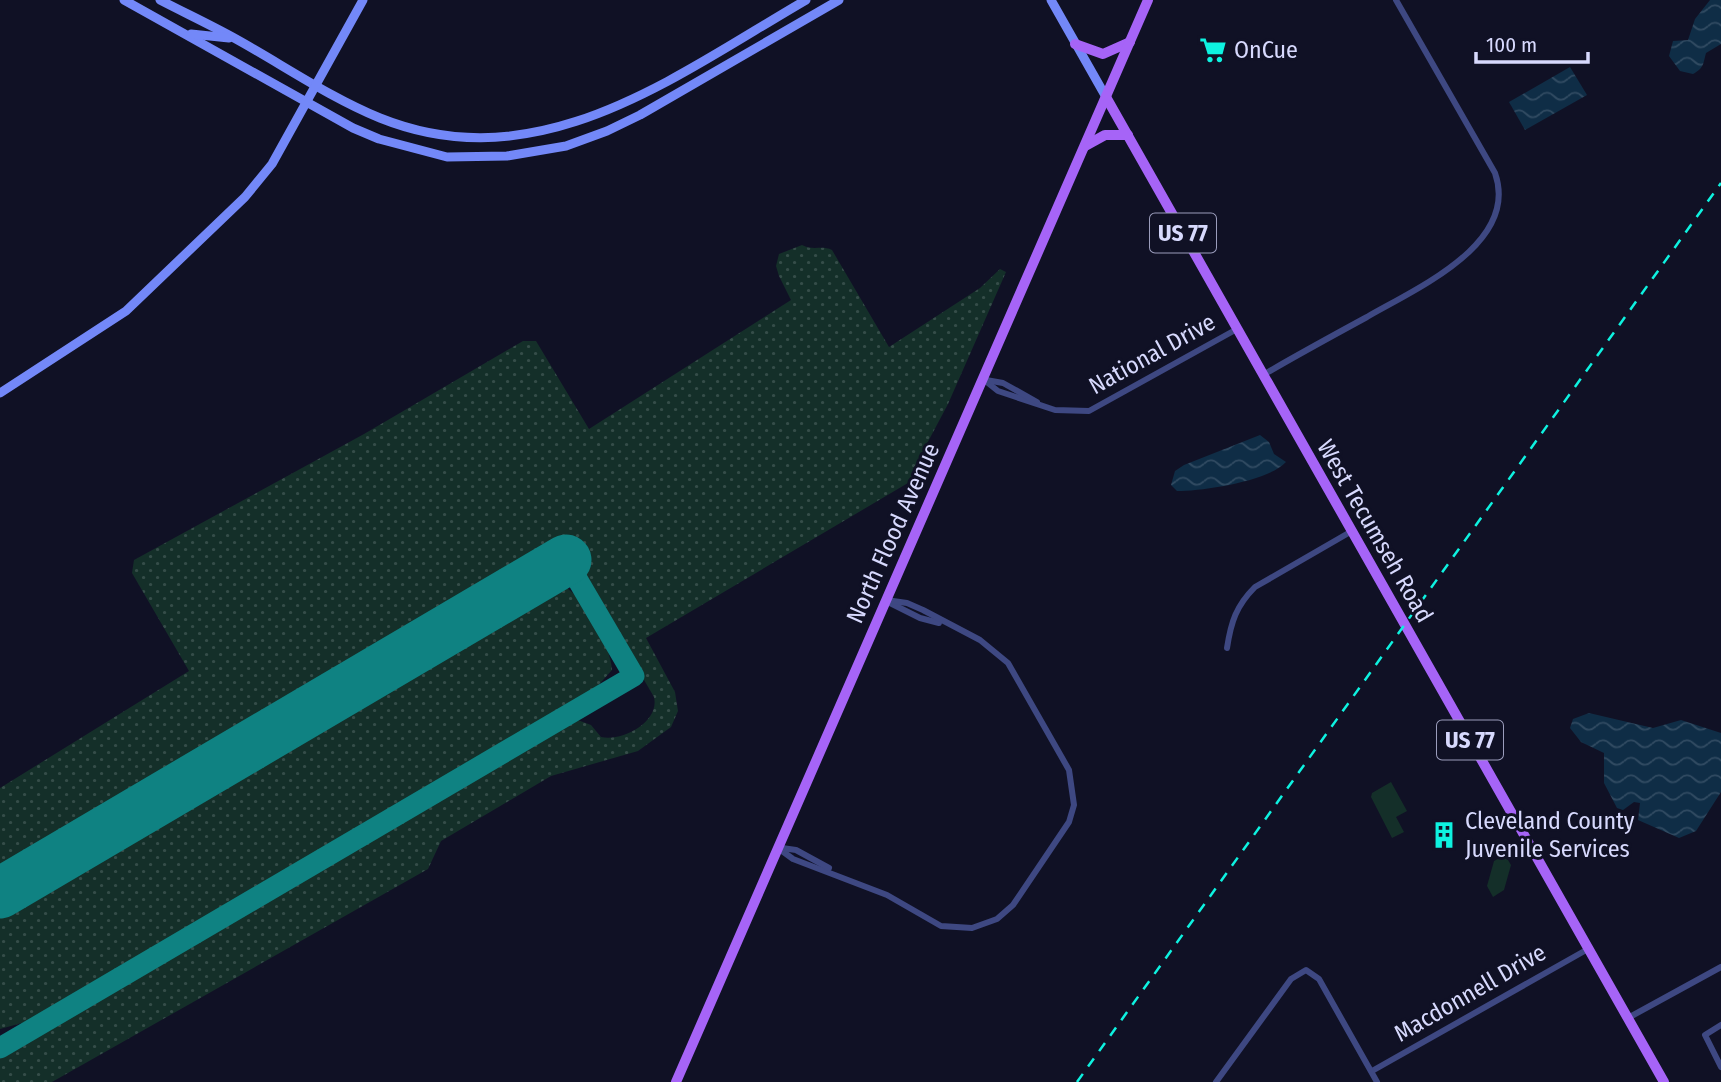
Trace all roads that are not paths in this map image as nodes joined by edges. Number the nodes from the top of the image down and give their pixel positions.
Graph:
1 (124, 0) edge
2 (160, 0) edge
3 (363, 0) edge
4 (806, 0) edge
5 (838, 0) edge
6 (1051, 0) edge
7 (1148, 0) edge
8 (1396, 0) edge
9 (184, 33) junction
10 (234, 38) junction
11 (1130, 42) junction
12 (1075, 44) junction
13 (317, 86) junction
14 (1105, 97) junction
15 (306, 102) junction
16 (1128, 135) junction
17 (1084, 146) junction
18 (1237, 329) junction
19 (1263, 374) junction
20 (983, 379) junction
21 (0, 393) edge
22 (1352, 531) junction
23 (886, 600) junction
24 (1227, 649) dead end
25 (779, 848) junction
26 (1588, 949) junction
27 (1721, 967) edge
28 (1627, 1018) junction
29 (1721, 1025) edge
30 (1721, 1067) edge
31 (1371, 1072) junction
32 (676, 1082) edge
33 (1216, 1082) edge
34 (1377, 1082) edge
35 (1664, 1082) edge

1 - 9 main road
2 - 10 main road
3 - 13 main road
4 - 13 main road
5 - 15 main road
6 - 12 main road, West Tecumseh Road
7 - 11 main road, North Flood Avenue
8 - 19 street
9 - 10 main road
9 - 15 main road
10 - 13 main road
11 - 12 main road
11 - 14 main road, North Flood Avenue
12 - 14 main road, West Tecumseh Road
13 - 15 main road
14 - 16 main road, West Tecumseh Road / US 77
14 - 17 main road, North Flood Avenue
15 - 21 main road
16 - 17 main road
16 - 18 main road, West Tecumseh Road / US 77
17 - 20 main road, North Flood Avenue
18 - 19 main road, West Tecumseh Road / US 77
18 - 20 street, National Drive
19 - 22 main road, West Tecumseh Road / US 77
20 - 23 main road, North Flood Avenue
22 - 24 street
22 - 26 main road, West Tecumseh Road / US 77
23 - 25 main road, North Flood Avenue
23 - 25 street
25 - 32 main road, North Flood Avenue
26 - 28 main road, West Tecumseh Road / US 77
26 - 31 street, Macdonnell Drive
27 - 28 street
28 - 35 main road, West Tecumseh Road / US 77
29 - 30 street
31 - 33 street
31 - 34 street

